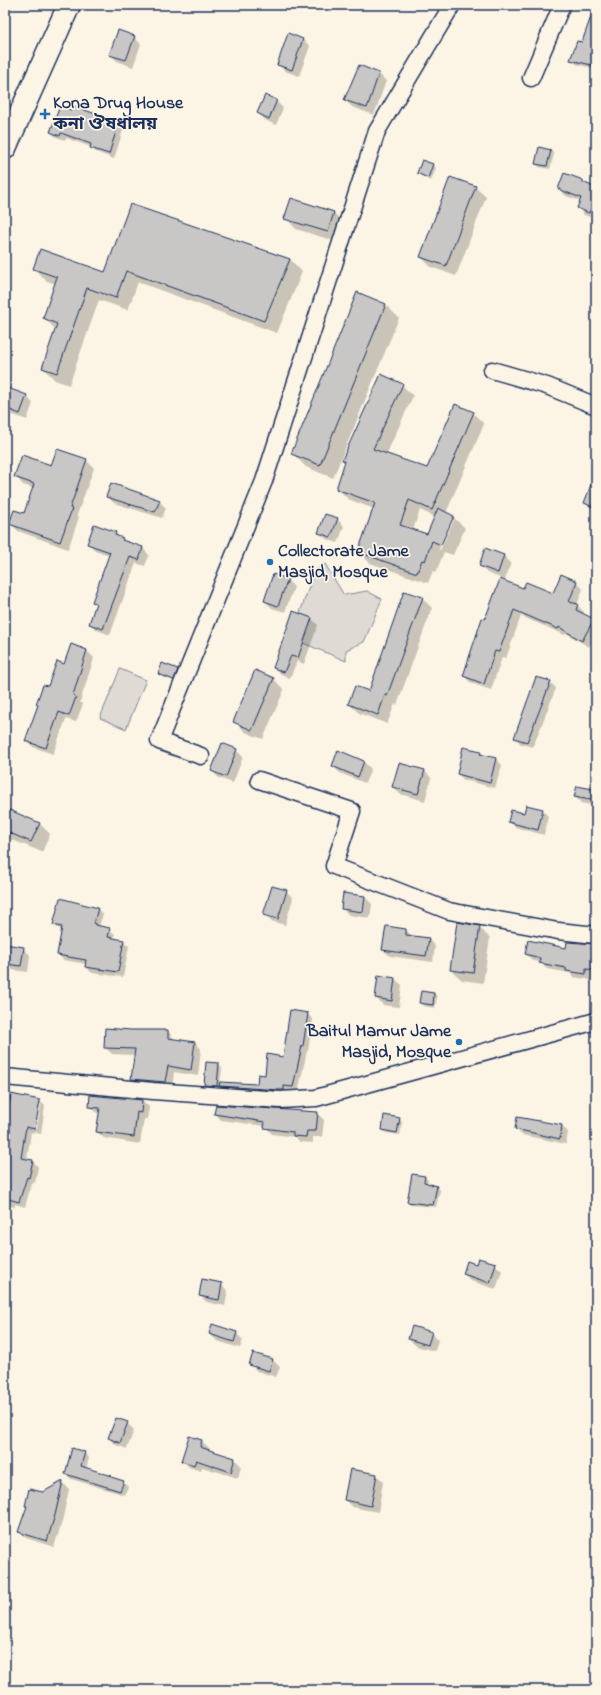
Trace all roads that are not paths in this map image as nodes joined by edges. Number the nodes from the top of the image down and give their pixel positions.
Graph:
1 (69, 5) edge
2 (452, 5) edge
3 (562, 5) edge
4 (531, 78) dead end
5 (5, 148) edge
6 (492, 370) dead end
7 (596, 406) edge
8 (201, 756) dead end
9 (259, 780) dead end
10 (596, 935) edge
11 (596, 1021) edge
12 (5, 1077) edge

1 - 5 highway
2 - 8 street
3 - 4 street
6 - 7 street
9 - 10 street
11 - 12 street

